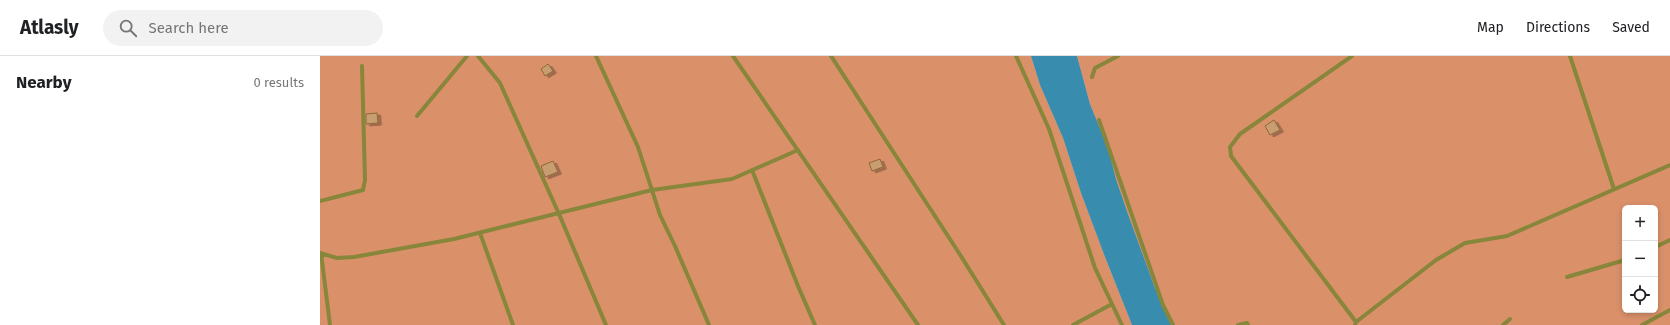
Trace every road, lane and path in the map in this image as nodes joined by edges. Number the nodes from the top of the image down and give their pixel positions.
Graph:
1 (467, 56) edge
2 (478, 56) edge
3 (596, 56) edge
4 (733, 56) edge
5 (831, 56) edge
6 (1016, 56) edge
7 (1118, 56) edge
8 (1352, 56) edge
9 (1570, 56) edge
10 (362, 66) dead end
11 (1092, 77) dead end
12 (417, 116) dead end
13 (1100, 120) dead end
14 (798, 150) junction
15 (1670, 165) edge
16 (752, 170) junction
17 (1614, 189) junction
18 (652, 190) junction
19 (320, 201) edge
20 (559, 214) junction
21 (480, 233) junction
22 (1670, 240) edge
23 (1658, 246) edge
24 (320, 253) edge
25 (1622, 261) edge
26 (1567, 278) dead end
27 (1112, 304) junction
28 (1670, 310) edge
29 (1510, 319) dead end
30 (1356, 324) edge
31 (330, 325) edge
32 (513, 325) edge
33 (606, 325) edge
34 (709, 325) edge
35 (815, 325) edge
36 (918, 325) edge
37 (1004, 325) edge
38 (1073, 325) edge
39 (1122, 325) edge
40 (1172, 325) edge
41 (1238, 325) edge
42 (1248, 325) edge
43 (1503, 325) edge
44 (1642, 325) edge

1 - 12 lane
2 - 20 lane
3 - 18 lane
4 - 14 lane
5 - 37 lane
6 - 27 lane
7 - 11 lane
8 - 30 lane
9 - 17 lane
10 - 19 lane
13 - 40 lane
14 - 16 lane
14 - 36 lane
15 - 17 lane
16 - 18 lane
16 - 35 lane
17 - 30 lane
18 - 20 lane
18 - 34 lane
20 - 21 lane
20 - 33 lane
21 - 24 lane
21 - 32 lane
22 - 23 lane
24 - 31 lane
25 - 26 lane
27 - 38 lane
27 - 39 lane
28 - 44 lane
29 - 43 lane
41 - 42 lane

